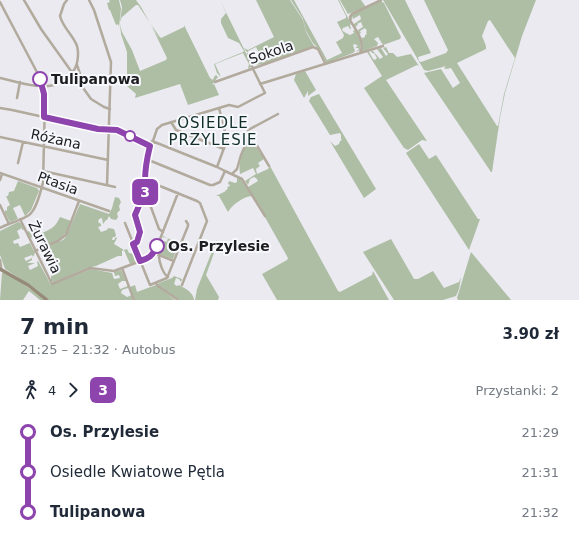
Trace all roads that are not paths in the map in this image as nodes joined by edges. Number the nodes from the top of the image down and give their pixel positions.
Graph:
1 (24, 0) edge
2 (67, 0) edge
3 (89, 0) edge
4 (381, 0) edge
5 (0, 2) edge
6 (383, 46) dead end
7 (248, 54) dead end
8 (359, 54) junction
9 (326, 63) junction
10 (77, 66) junction
11 (253, 69) junction
12 (72, 72) junction
13 (0, 78) edge
14 (20, 82) junction
15 (215, 82) dead end
16 (260, 84) junction
17 (82, 86) junction
18 (43, 87) junction
19 (17, 98) dead end
20 (0, 108) edge
21 (219, 108) junction
22 (110, 109) junction
23 (278, 114) dead end
24 (44, 117) junction
25 (171, 122) junction
26 (109, 130) junction
27 (0, 137) edge
28 (152, 141) junction
29 (247, 141) junction
30 (23, 142) junction
31 (44, 146) junction
32 (150, 146) junction
33 (224, 149) junction
34 (108, 160) junction
35 (147, 161) junction
36 (18, 163) dead end
37 (269, 166) dead end
38 (217, 167) junction
39 (224, 171) junction
40 (43, 172) junction
41 (1, 173) edge
42 (232, 174) junction
43 (0, 180) edge
44 (145, 182) junction
45 (107, 185) junction
46 (115, 187) dead end
47 (41, 188) junction
48 (178, 193) junction
49 (148, 199) junction
50 (79, 201) junction
51 (0, 205) edge
52 (108, 211) dead end
53 (265, 216) dead end
54 (20, 219) junction
55 (186, 221) dead end
56 (125, 223) dead end
57 (9, 224) junction
58 (0, 228) edge
59 (163, 232) junction
60 (133, 244) junction
61 (34, 251) junction
62 (154, 253) junction
63 (159, 256) junction
64 (0, 260) edge
65 (140, 261) junction
66 (174, 262) junction
67 (122, 268) junction
68 (0, 270) edge
69 (168, 277) junction
70 (156, 283) junction
71 (182, 285) dead end
72 (47, 300) edge
73 (134, 300) edge
74 (178, 300) edge

1 - 12 street
2 - 10 street
3 - 22 street
4 - 8 street
5 - 18 street
6 - 8 street
7 - 11 street
8 - 9 street
9 - 11 street, Sokola
9 - 16 street
10 - 12 street
10 - 17 street
11 - 15 street, Sokola
11 - 16 street
12 - 17 street
12 - 18 street
13 - 14 street
14 - 18 street
14 - 19 street
16 - 21 street
17 - 22 street
18 - 24 street
20 - 24 street
21 - 25 street
21 - 33 street
22 - 26 street
23 - 29 street
24 - 26 street
24 - 31 street
25 - 28 street
25 - 33 street
26 - 32 street
26 - 34 street
27 - 30 street, Różana
28 - 32 street
28 - 38 street
29 - 37 street
29 - 42 street
30 - 31 street, Różana
30 - 36 street
31 - 34 street, Różana
31 - 40 street
32 - 35 street
33 - 38 street
34 - 45 street
35 - 39 street
35 - 44 street
38 - 39 street
39 - 42 street
40 - 45 street
40 - 47 street
41 - 43 street
41 - 47 street, Ptasia
42 - 53 street
44 - 48 street
44 - 49 street
45 - 46 street
47 - 50 street, Ptasia
47 - 54 street
48 - 59 street
48 - 71 street
49 - 59 street
49 - 60 street
50 - 52 street, Ptasia
50 - 61 street
51 - 57 street
54 - 57 street
54 - 61 street, Żurawia
55 - 66 street
56 - 60 street
57 - 58 street
59 - 62 street
60 - 65 street
61 - 67 street, Żurawia
62 - 63 street
62 - 65 street
63 - 66 street
63 - 69 street
64 - 68 street
65 - 67 street
65 - 70 street
66 - 69 street
67 - 73 street
68 - 72 main road
69 - 70 street
70 - 74 street

